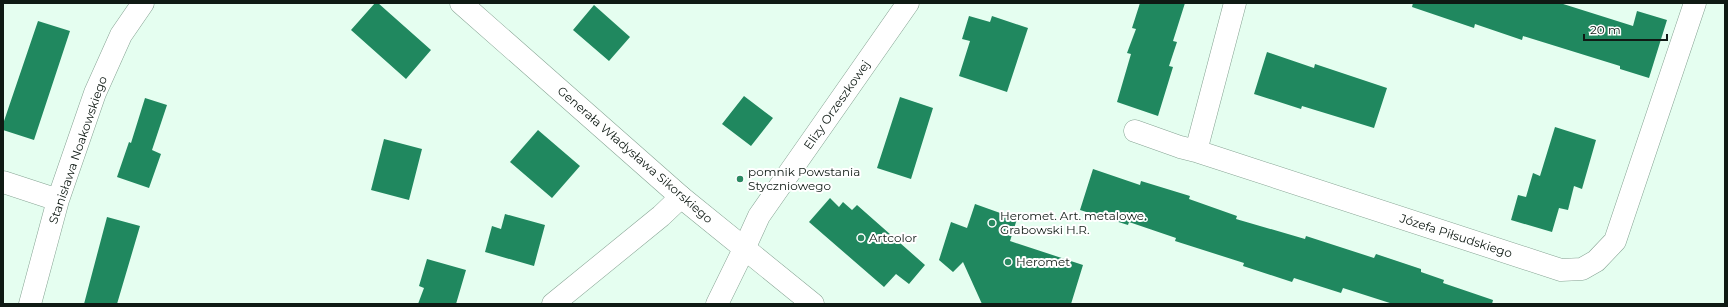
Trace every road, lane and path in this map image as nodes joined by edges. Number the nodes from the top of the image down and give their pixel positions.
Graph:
1 (143, 3) edge
2 (461, 3) edge
3 (908, 3) edge
4 (1235, 3) edge
5 (1695, 3) edge
6 (1135, 131) dead end
7 (1196, 151) junction
8 (3, 182) edge
9 (682, 197) junction
10 (58, 200) junction
11 (744, 249) junction
12 (30, 304) edge
13 (553, 304) edge
14 (717, 304) edge
15 (813, 304) edge

1 - 10 street, Stanisława Noakowskiego
2 - 9 street, Generała Władysława Sikorskiego
3 - 11 street, Elizy Orzeszkowej
4 - 7 street
5 - 7 street, Józefa Piłsudskiego
6 - 7 street, Józefa Piłsudskiego
8 - 10 street
9 - 11 street, Generała Władysława Sikorskiego
9 - 13 street
10 - 12 street, Stanisława Noakowskiego
11 - 14 street, Elizy Orzeszkowej
11 - 15 street, Generała Władysława Sikorskiego

